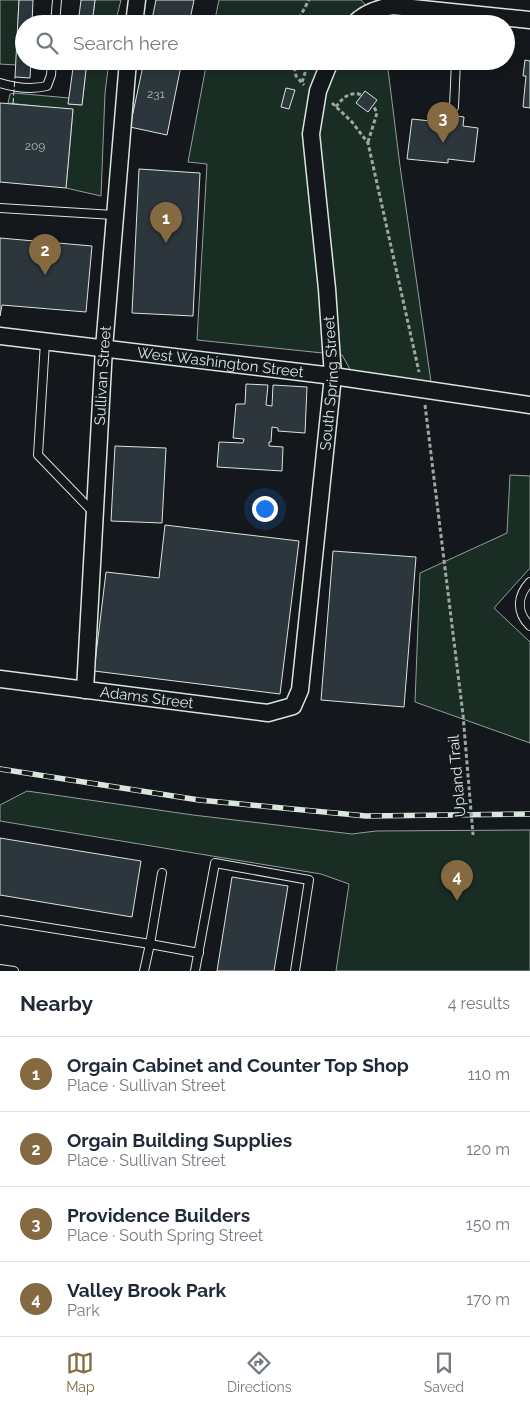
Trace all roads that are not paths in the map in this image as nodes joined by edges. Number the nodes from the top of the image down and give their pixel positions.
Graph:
1 (57, 0) edge
2 (137, 0) edge
3 (56, 15) edge
4 (135, 15) edge
5 (368, 15) edge
6 (442, 15) edge
7 (515, 20) edge
8 (530, 20) edge
9 (51, 70) edge
10 (127, 70) edge
11 (326, 70) edge
12 (456, 70) edge
13 (0, 83) edge
14 (454, 106) dead end
15 (0, 208) edge
16 (114, 215) junction
17 (0, 336) edge
18 (45, 342) junction
19 (104, 348) junction
20 (333, 376) junction
21 (530, 405) edge
22 (93, 513) junction
23 (530, 582) edge
24 (530, 626) edge
25 (0, 679) edge
26 (85, 690) junction
27 (293, 706) joint
28 (162, 872) dead end
29 (0, 920) edge
30 (150, 944) junction
31 (199, 953) junction
32 (0, 969) edge
33 (14, 971) edge
34 (144, 971) edge
35 (195, 971) edge
36 (295, 971) edge

1 - 3 lane
2 - 4 street
5 - 6 street
7 - 8 street
9 - 13 lane
10 - 16 street, Sullivan Street
11 - 20 street, South Spring Street
12 - 14 lane
15 - 16 lane
16 - 19 street, Sullivan Street
17 - 18 street, West Washington Street
18 - 19 street, West Washington Street
18 - 22 lane
19 - 20 street, West Washington Street
19 - 22 street, Sullivan Street
20 - 21 street, West Washington Street
20 - 27 street, South Spring Street
22 - 26 street, Sullivan Street
23 - 24 lane
25 - 26 street, Adams Street
26 - 27 street, Adams Street
28 - 30 lane
29 - 30 lane
30 - 31 lane
30 - 34 lane
31 - 35 lane
31 - 36 lane
32 - 33 lane

